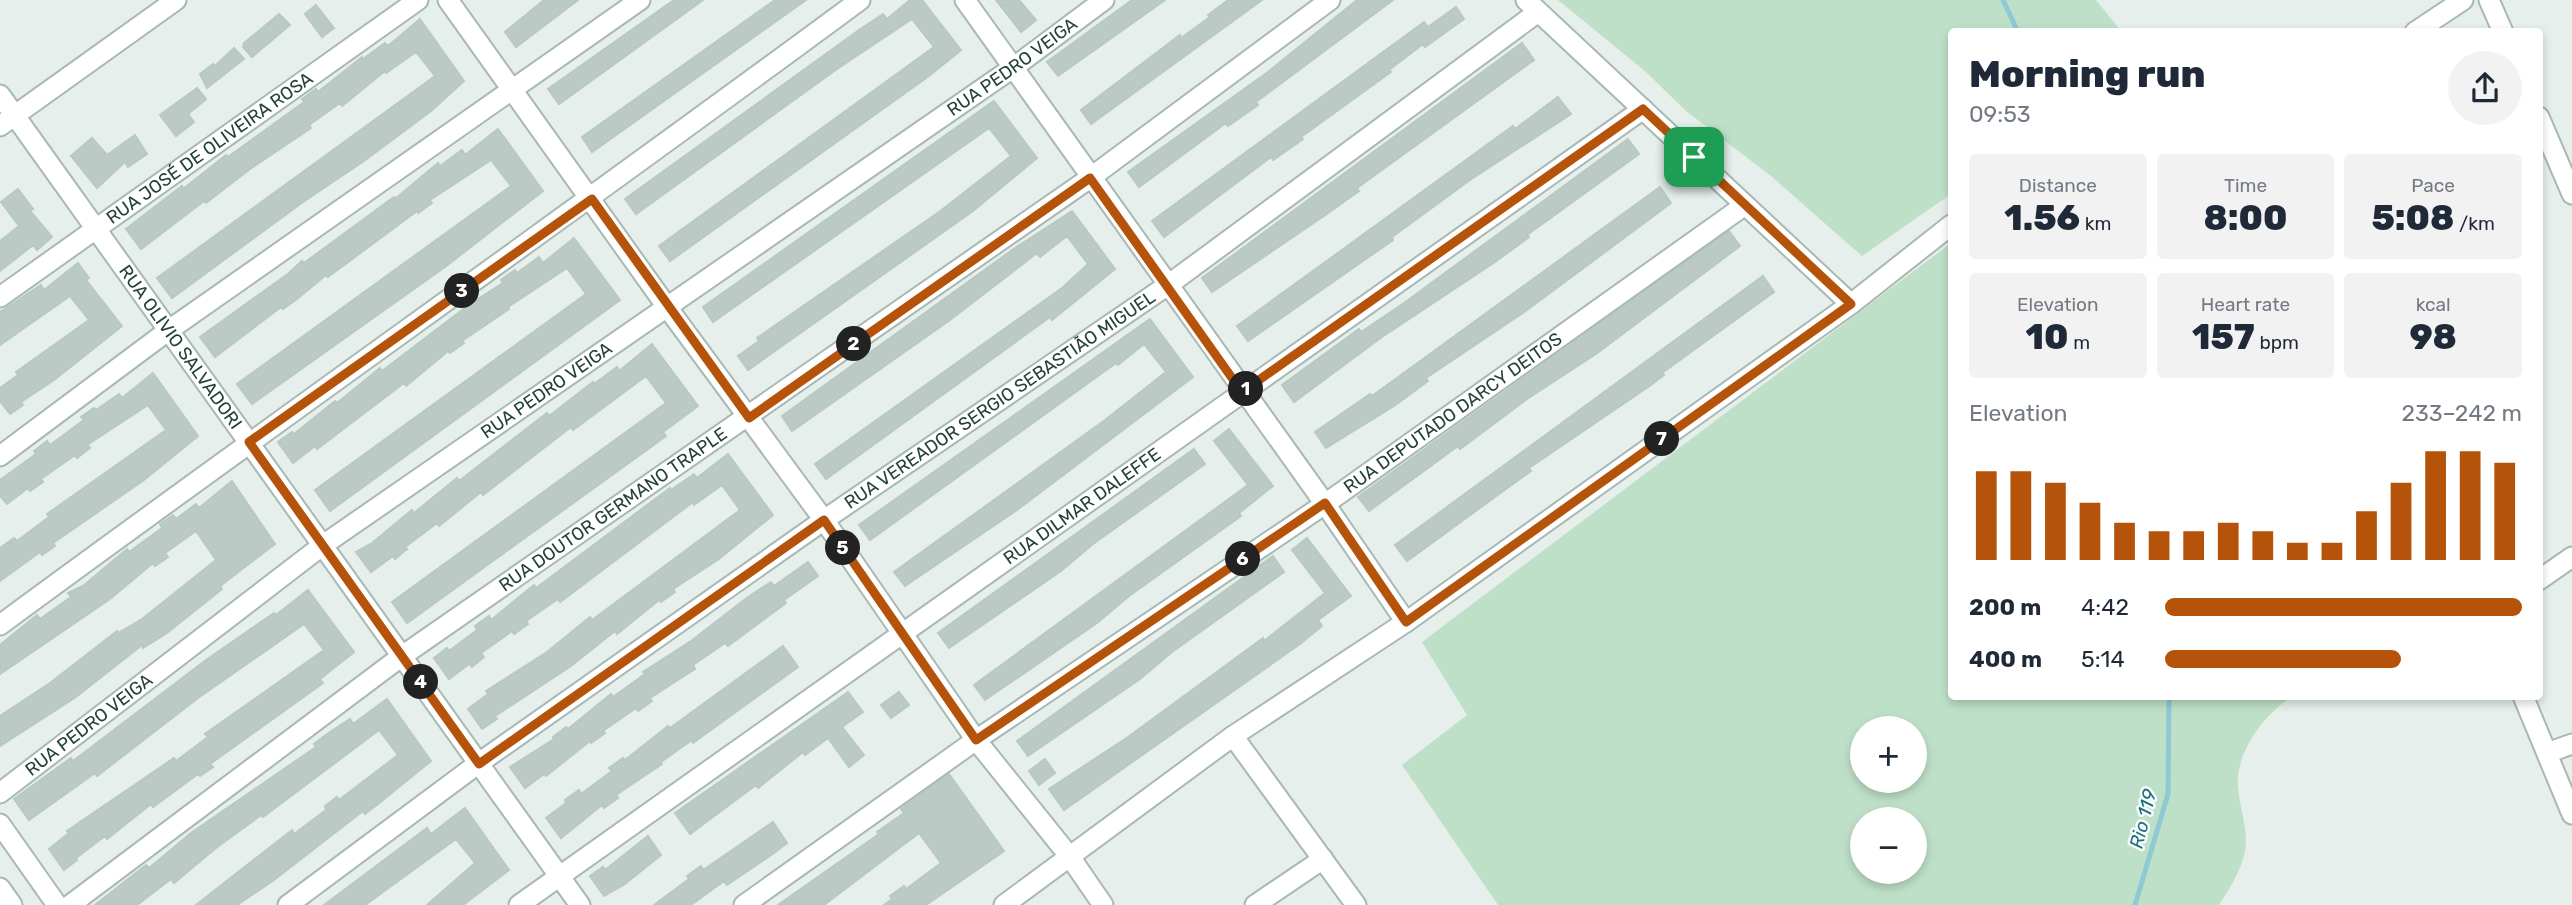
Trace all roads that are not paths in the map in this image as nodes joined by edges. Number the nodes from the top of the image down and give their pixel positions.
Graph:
1 (176, 0) edge
2 (418, 0) edge
3 (447, 0) edge
4 (640, 0) edge
5 (860, 0) edge
6 (965, 0) edge
7 (1104, 0) edge
8 (1331, 0) edge
9 (2463, 0) edge
10 (2489, 0) edge
11 (1532, 6) edge
12 (2422, 28) edge
13 (2501, 28) edge
14 (1014, 66) junction
15 (515, 91) junction
16 (0, 95) edge
17 (1643, 109) junction
18 (7, 120) edge
19 (2543, 126) edge
20 (1090, 178) junction
21 (2572, 194) edge
22 (592, 199) junction
23 (1745, 205) junction
24 (1948, 227) edge
25 (95, 229) junction
26 (1168, 285) junction
27 (0, 298) edge
28 (1851, 304) junction
29 (667, 307) junction
30 (169, 330) junction
31 (1242, 392) junction
32 (749, 418) junction
33 (249, 442) junction
34 (0, 456) edge
35 (1325, 503) junction
36 (824, 520) junction
37 (323, 545) junction
38 (2572, 557) edge
39 (2543, 577) edge
40 (1406, 622) junction
41 (0, 625) edge
42 (902, 634) junction
43 (402, 656) junction
44 (2525, 700) edge
45 (1233, 736) junction
46 (976, 740) junction
47 (2572, 744) edge
48 (2547, 754) junction
49 (479, 764) junction
50 (0, 793) edge
51 (2572, 814) edge
52 (0, 824) edge
53 (1070, 857) junction
54 (1323, 859) junction
55 (559, 876) junction
56 (0, 888) edge
57 (12, 905) edge
58 (57, 905) edge
59 (71, 905) edge
60 (288, 905) edge
61 (519, 905) edge
62 (580, 905) edge
63 (744, 905) edge
64 (1004, 905) edge
65 (1103, 905) edge
66 (1255, 905) edge
67 (1356, 905) edge

1 - 18 street
2 - 25 street, RUA JOSÉ DE OLIVEIRA ROSA
3 - 15 street
4 - 15 street
5 - 22 street
6 - 14 street
7 - 14 street, RUA PEDRO VEIGA
8 - 20 street, RUA DOUTOR GERMANO TRAPLE
9 - 12 street
10 - 13 street
11 - 17 street
11 - 26 street, RUA VEREADOR SERGIO SEBASTIÃO MIGUEL
14 - 20 street
14 - 29 street, RUA PEDRO VEIGA
15 - 22 street
15 - 30 street
16 - 18 street, RUA OLIVIO SALVADORI
17 - 23 street
17 - 31 street, RUA DILMAR DALEFFE
18 - 25 street, RUA OLIVIO SALVADORI
19 - 21 street
20 - 26 street
20 - 32 street, RUA DOUTOR GERMANO TRAPLE
22 - 29 street
22 - 33 street
23 - 28 street
23 - 35 street, RUA DEPUTADO DARCY DEITOS
24 - 28 street
25 - 27 street, RUA JOSÉ DE OLIVEIRA ROSA
25 - 30 street, RUA OLIVIO SALVADORI
26 - 31 street
26 - 36 street, RUA VEREADOR SERGIO SEBASTIÃO MIGUEL
28 - 40 street
29 - 32 street
29 - 37 street, RUA PEDRO VEIGA
30 - 33 street, RUA OLIVIO SALVADORI
30 - 34 street
31 - 35 street
31 - 42 street, RUA DILMAR DALEFFE
32 - 36 street
32 - 43 street, RUA DOUTOR GERMANO TRAPLE
33 - 37 street, RUA OLIVIO SALVADORI
33 - 41 street
35 - 40 street
35 - 46 street, RUA DEPUTADO DARCY DEITOS
36 - 42 street
36 - 49 street, RUA VEREADOR SERGIO SEBASTIÃO MIGUEL
37 - 43 street, RUA OLIVIO SALVADORI
37 - 50 street, RUA PEDRO VEIGA
38 - 39 street
40 - 45 street
42 - 46 street
42 - 55 street, RUA DILMAR DALEFFE
43 - 49 street, RUA OLIVIO SALVADORI
43 - 59 street, RUA DOUTOR GERMANO TRAPLE
44 - 48 street
45 - 53 street
45 - 54 street
46 - 53 street
46 - 63 street, RUA DEPUTADO DARCY DEITOS
47 - 48 street
48 - 51 street
49 - 55 street, RUA OLIVIO SALVADORI
49 - 60 street, RUA VEREADOR SERGIO SEBASTIÃO MIGUEL
52 - 58 street
53 - 64 street
53 - 65 street
54 - 66 street
54 - 67 street
55 - 61 street, RUA DILMAR DALEFFE
55 - 62 street, RUA OLIVIO SALVADORI
56 - 57 street

